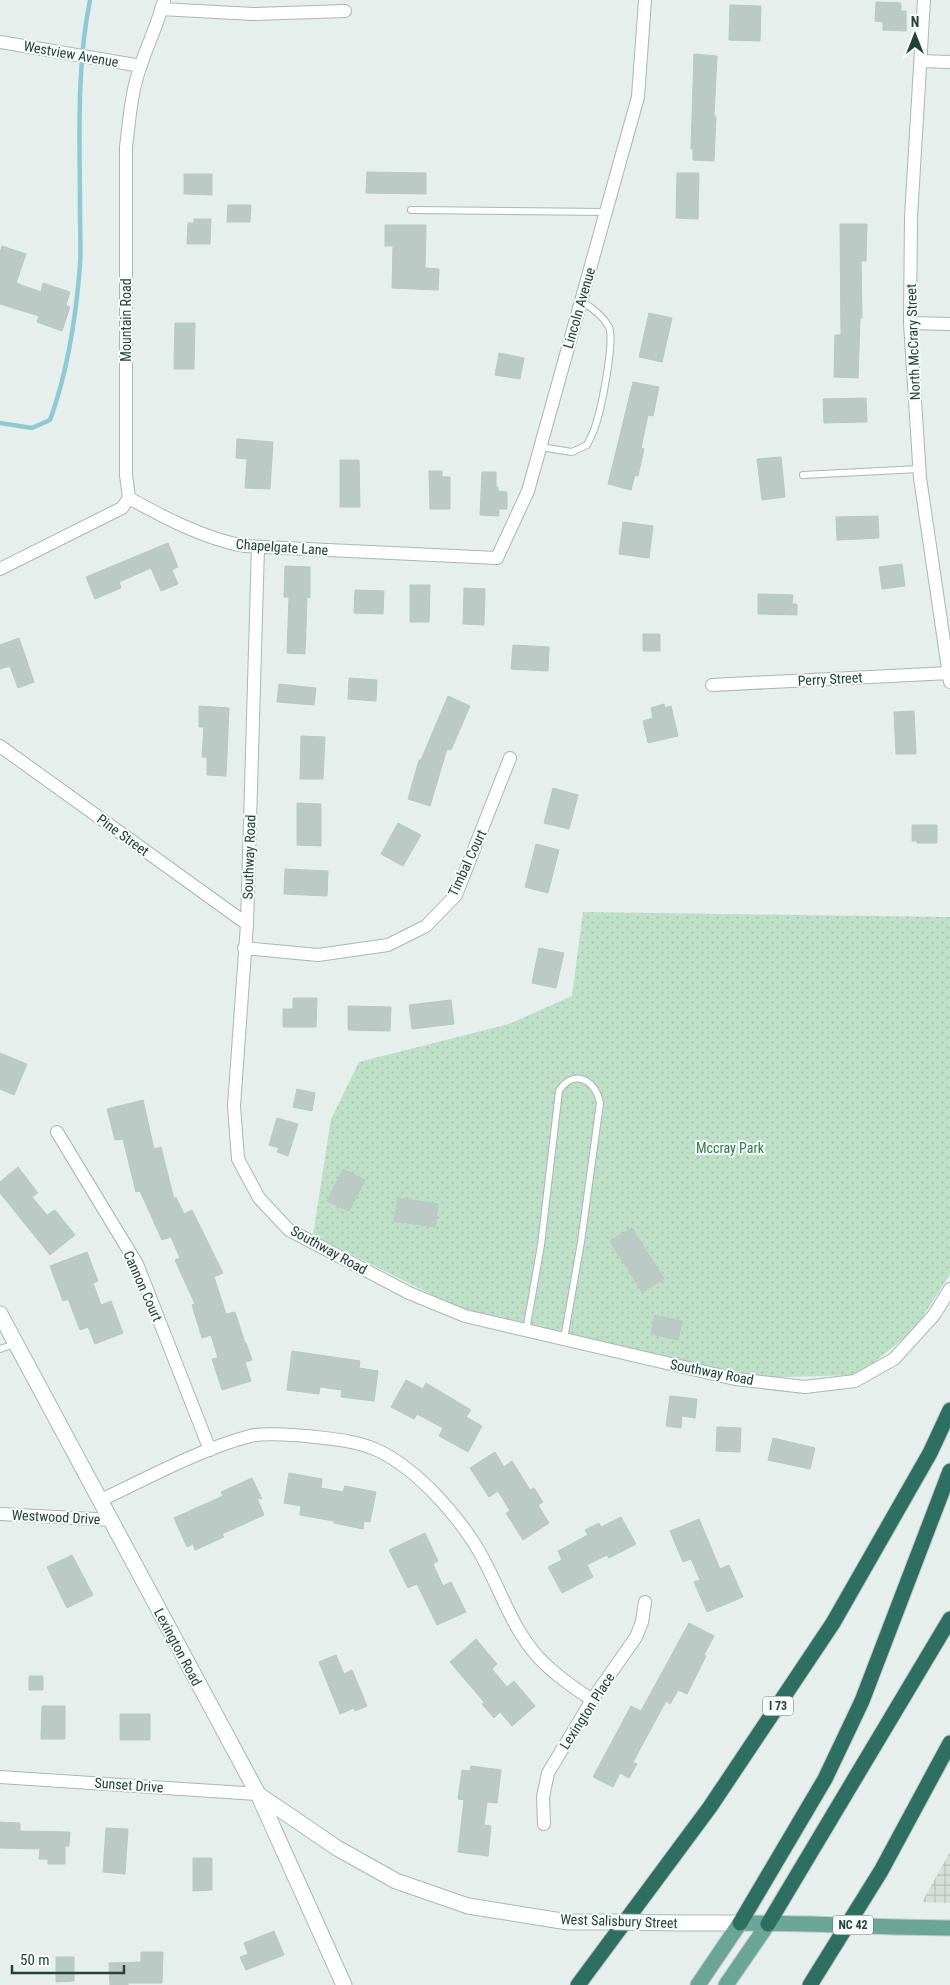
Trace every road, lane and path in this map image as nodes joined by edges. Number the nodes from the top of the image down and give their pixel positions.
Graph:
1 (644, 0) edge
2 (924, 0) edge
3 (162, 4) edge
4 (345, 10) dead end
5 (0, 42) edge
6 (921, 61) junction
7 (950, 62) edge
8 (141, 66) junction
9 (411, 210) dead end
10 (606, 212) junction
11 (581, 301) junction
12 (910, 323) junction
13 (950, 324) edge
14 (540, 446) junction
15 (919, 469) junction
16 (803, 475) dead end
17 (129, 498) junction
18 (258, 547) junction
19 (445, 556) joint
20 (0, 568) edge
21 (949, 678) edge
22 (712, 685) dead end
23 (0, 746) edge
24 (510, 758) dead end
25 (247, 924) junction
26 (244, 948) junction
27 (57, 1132) dead end
28 (950, 1289) edge
29 (0, 1314) edge
30 (526, 1330) junction
31 (564, 1340) junction
32 (16, 1344) junction
33 (0, 1349) edge
34 (950, 1410) edge
35 (210, 1450) junction
36 (950, 1471) edge
37 (101, 1500) junction
38 (0, 1514) edge
39 (112, 1520) junction
40 (645, 1602) dead end
41 (950, 1619) edge
42 (592, 1700) junction
43 (950, 1743) edge
44 (0, 1777) edge
45 (258, 1794) junction
46 (544, 1824) dead end
47 (740, 1923) junction
48 (768, 1924) junction
49 (950, 1928) edge
50 (344, 1985) edge
51 (578, 1985) edge
52 (698, 1985) edge
53 (726, 1985) edge
54 (810, 1985) edge

1 - 10 street, Lincoln Avenue
2 - 6 street, North McCrary Street
3 - 4 street
3 - 8 street, Mountain Road
5 - 8 street, Westview Avenue
6 - 7 street
6 - 12 street, North McCrary Street
8 - 17 street, Mountain Road
9 - 10 lane
10 - 11 street, Lincoln Avenue
11 - 14 street, Lincoln Avenue
11 - 14 lane
12 - 13 street
12 - 15 street, North McCrary Street
14 - 19 street, Lincoln Avenue
15 - 16 lane
15 - 21 street, North McCrary Street
17 - 18 street, Chapelgate Lane
17 - 20 street
18 - 19 street, Chapelgate Lane
18 - 25 street, Southway Road
21 - 22 street, Perry Street
23 - 25 street, Pine Street
24 - 26 street, Timbal Court
25 - 26 street, Southway Road
26 - 30 street, Southway Road
27 - 35 street, Cannon Court
28 - 31 street, Southway Road
29 - 32 main road, Lexington Road
30 - 31 street, Southway Road
30 - 31 lane
32 - 33 lane
32 - 37 main road, Lexington Road
34 - 51 highway, I 73
35 - 37 street
35 - 42 street
36 - 47 highway
37 - 39 main road, Lexington Road
38 - 39 street, Westwood Drive
39 - 45 main road, Lexington Road
40 - 42 street, Lexington Place
41 - 48 highway
42 - 46 street, Lexington Place
43 - 54 highway
44 - 45 street, Sunset Drive
45 - 47 main road, West Salisbury Street, bridge
45 - 50 main road, Lexington Road
47 - 48 main road, West Salisbury Street / NC 42
47 - 52 main road
48 - 49 main road, West Salisbury Street / NC 42, bridge
48 - 53 main road

